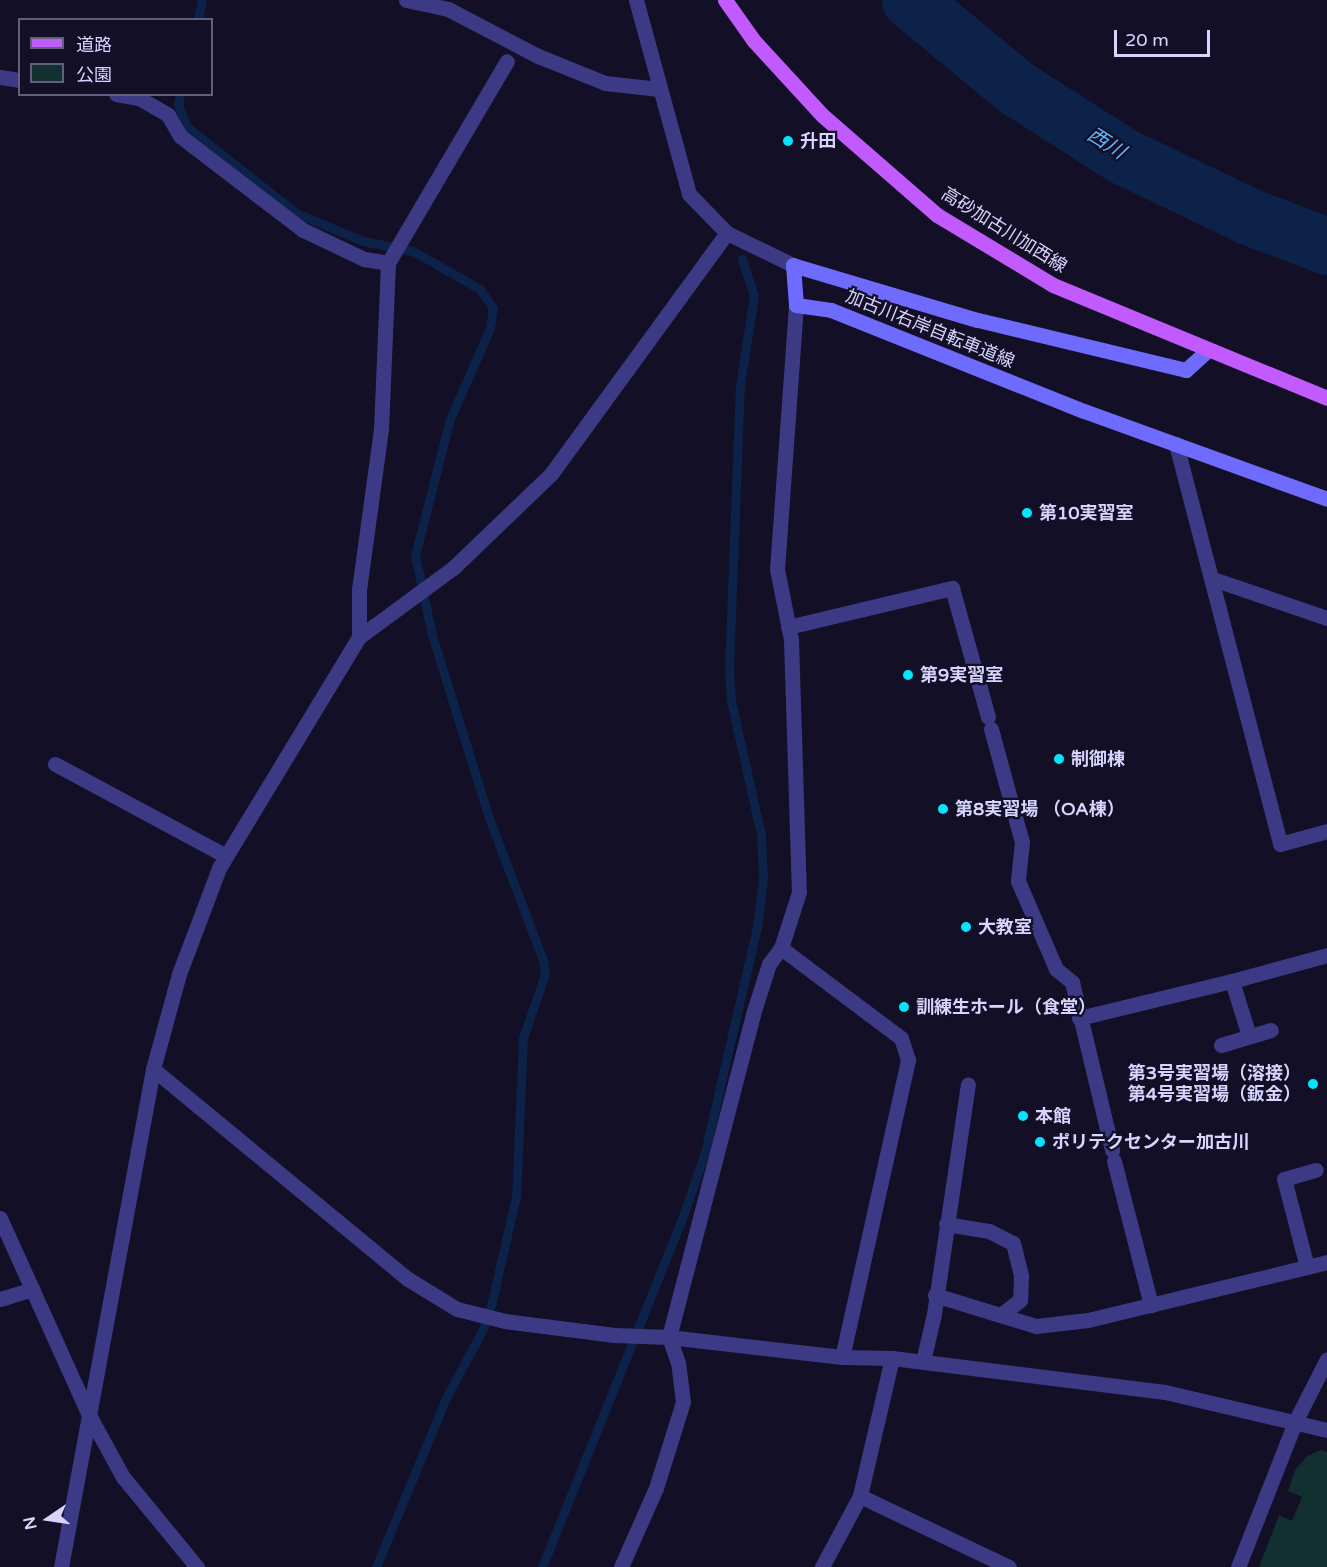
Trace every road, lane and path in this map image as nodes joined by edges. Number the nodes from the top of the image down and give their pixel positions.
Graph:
1 (406, 0) edge
2 (636, 0) edge
3 (725, 0) edge
4 (507, 61) dead end
5 (0, 77) edge
6 (18, 80) edge
7 (659, 89) junction
8 (128, 96) edge
9 (727, 233) junction
10 (387, 263) junction
11 (794, 265) junction
12 (796, 305) junction
13 (1208, 350) junction
14 (1327, 398) edge
15 (1176, 444) junction
16 (1327, 499) edge
17 (1213, 579) junction
18 (1327, 618) edge
19 (788, 627) junction
20 (359, 636) junction
21 (55, 764) dead end
22 (1327, 831) edge
23 (226, 856) junction
24 (781, 948) junction
25 (1327, 955) edge
26 (1232, 981) junction
27 (1079, 1018) junction
28 (1271, 1030) dead end
29 (1249, 1036) junction
30 (1221, 1045) dead end
31 (153, 1069) junction
32 (968, 1085) dead end
33 (1316, 1170) dead end
34 (0, 1218) edge
35 (946, 1224) junction
36 (1327, 1262) edge
37 (1307, 1267) junction
38 (32, 1289) junction
39 (935, 1295) junction
40 (0, 1299) edge
41 (1151, 1305) junction
42 (1001, 1315) junction
43 (669, 1337) junction
44 (842, 1357) junction
45 (892, 1358) junction
46 (1327, 1359) edge
47 (923, 1361) junction
48 (89, 1415) junction
49 (1296, 1420) junction
50 (1327, 1430) edge
51 (860, 1496) junction
52 (61, 1567) edge
53 (197, 1567) edge
54 (621, 1567) edge
55 (822, 1567) edge
56 (1009, 1567) edge
57 (1238, 1567) edge

1 - 7 street
2 - 7 street
3 - 13 main road, 高砂加古川加西線
4 - 10 street
5 - 6 street
7 - 9 street
8 - 10 street
9 - 11 street
9 - 20 street
10 - 20 street
11 - 12 main road
11 - 13 main road, 加古川右岸自転車道線
12 - 15 main road, 加古川右岸自転車道線
12 - 19 street
13 - 14 main road, 高砂加古川加西線
15 - 16 main road, 加古川右岸自転車道線
15 - 17 street
17 - 18 street
17 - 22 street
19 - 24 street
19 - 27 street
20 - 23 street
21 - 23 street
23 - 31 street
24 - 43 street
24 - 44 street
25 - 26 street
26 - 27 street
26 - 29 street
27 - 41 street
28 - 29 street
29 - 30 street
31 - 43 street
31 - 48 street
32 - 35 street
33 - 37 street
34 - 38 street
35 - 39 street
35 - 42 street
36 - 37 street
37 - 41 street
38 - 40 street
38 - 48 street
39 - 42 street
39 - 47 street
41 - 42 street
43 - 44 street
43 - 54 street
44 - 45 street
45 - 47 street
45 - 51 street
46 - 49 street
47 - 49 street
48 - 52 street
48 - 53 street
49 - 50 street
49 - 57 street
51 - 55 street
51 - 56 street

